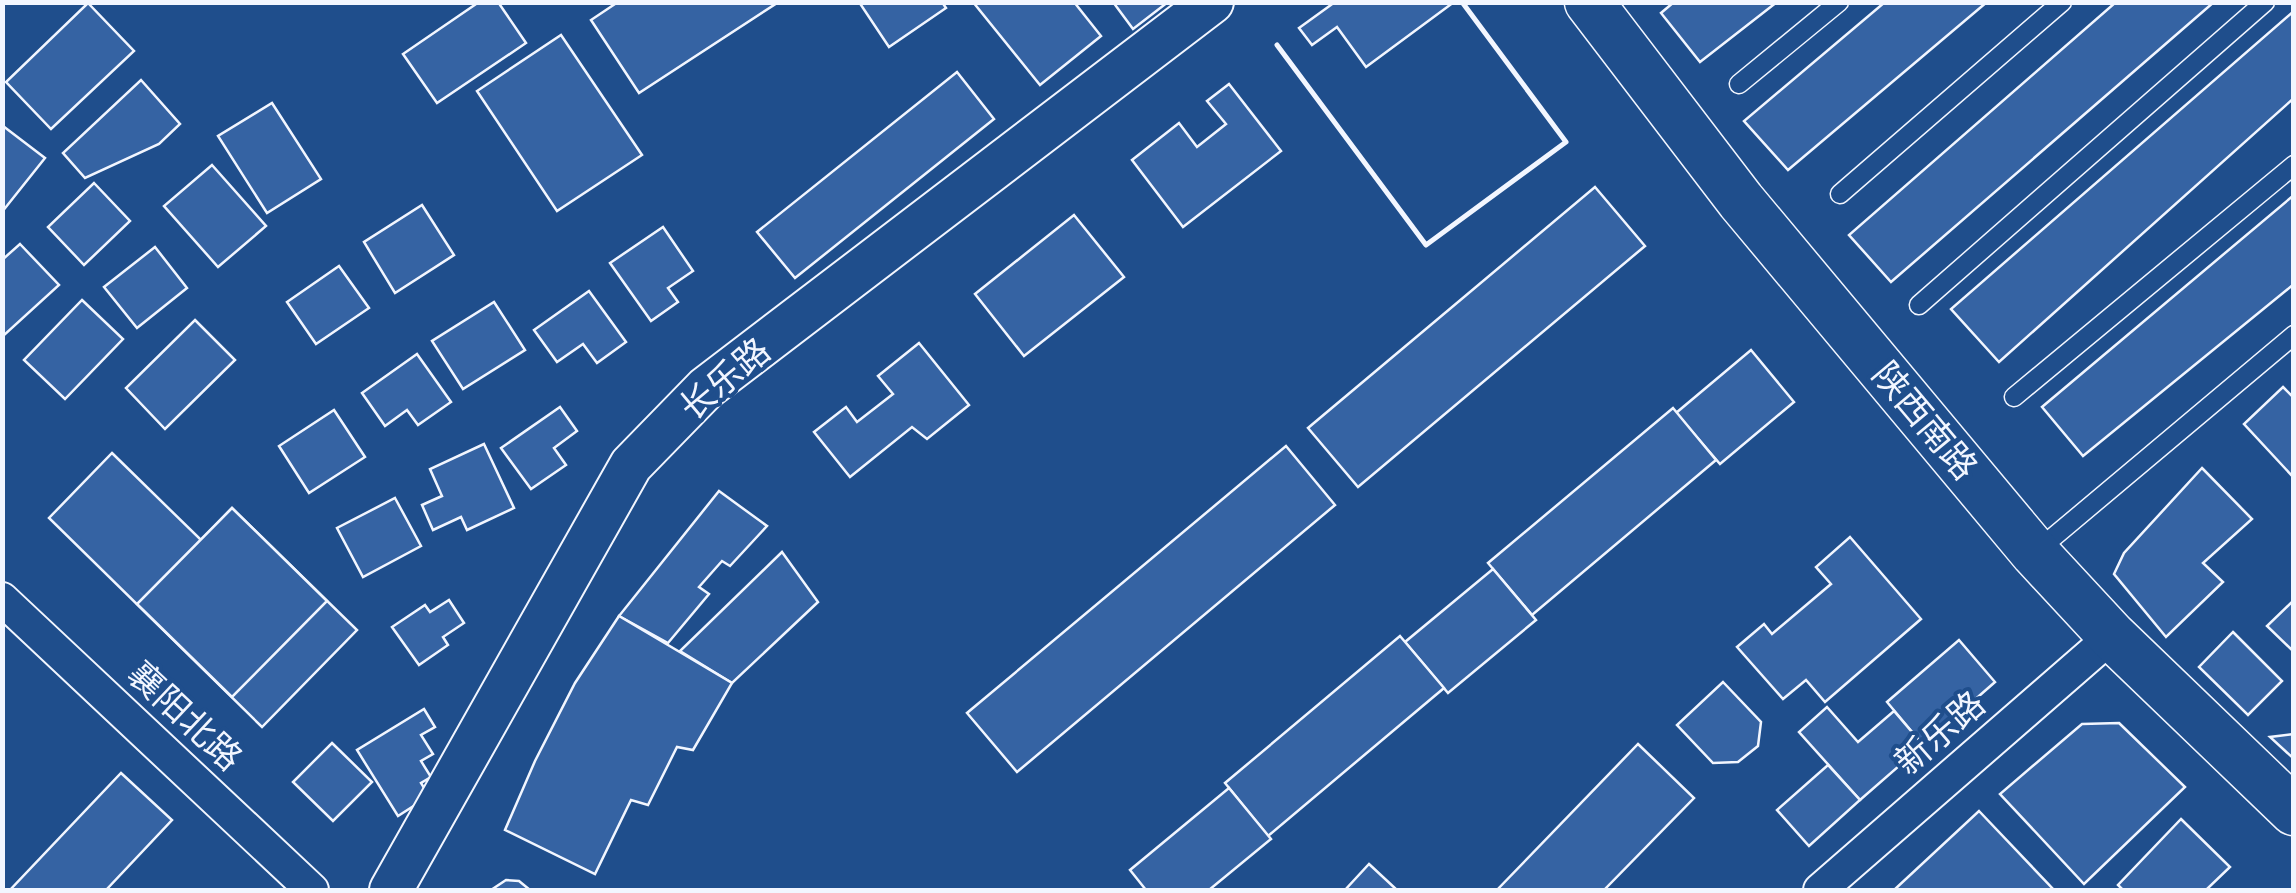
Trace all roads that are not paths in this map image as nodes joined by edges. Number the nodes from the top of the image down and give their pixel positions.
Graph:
1 (1212, 2) edge
2 (1589, 2) edge
3 (1839, 2) edge
4 (2062, 2) edge
5 (2265, 2) edge
6 (1739, 84) dead end
7 (2294, 165) edge
8 (1840, 194) dead end
9 (1919, 305) dead end
10 (2294, 334) edge
11 (2014, 397) dead end
12 (2035, 553) junction
13 (2, 599) edge
14 (2112, 636) junction
15 (2294, 811) edge
16 (312, 890) edge
17 (391, 890) edge
18 (1820, 890) edge

1 - 17 street, 长乐路
2 - 12 main road, 陕西南路
3 - 6 lane
4 - 8 lane
5 - 9 lane
7 - 11 lane
10 - 12 lane
12 - 14 main road, 陕西南路
13 - 16 street, 襄阳北路
14 - 15 main road, 陕西南路
14 - 18 street, 新乐路

